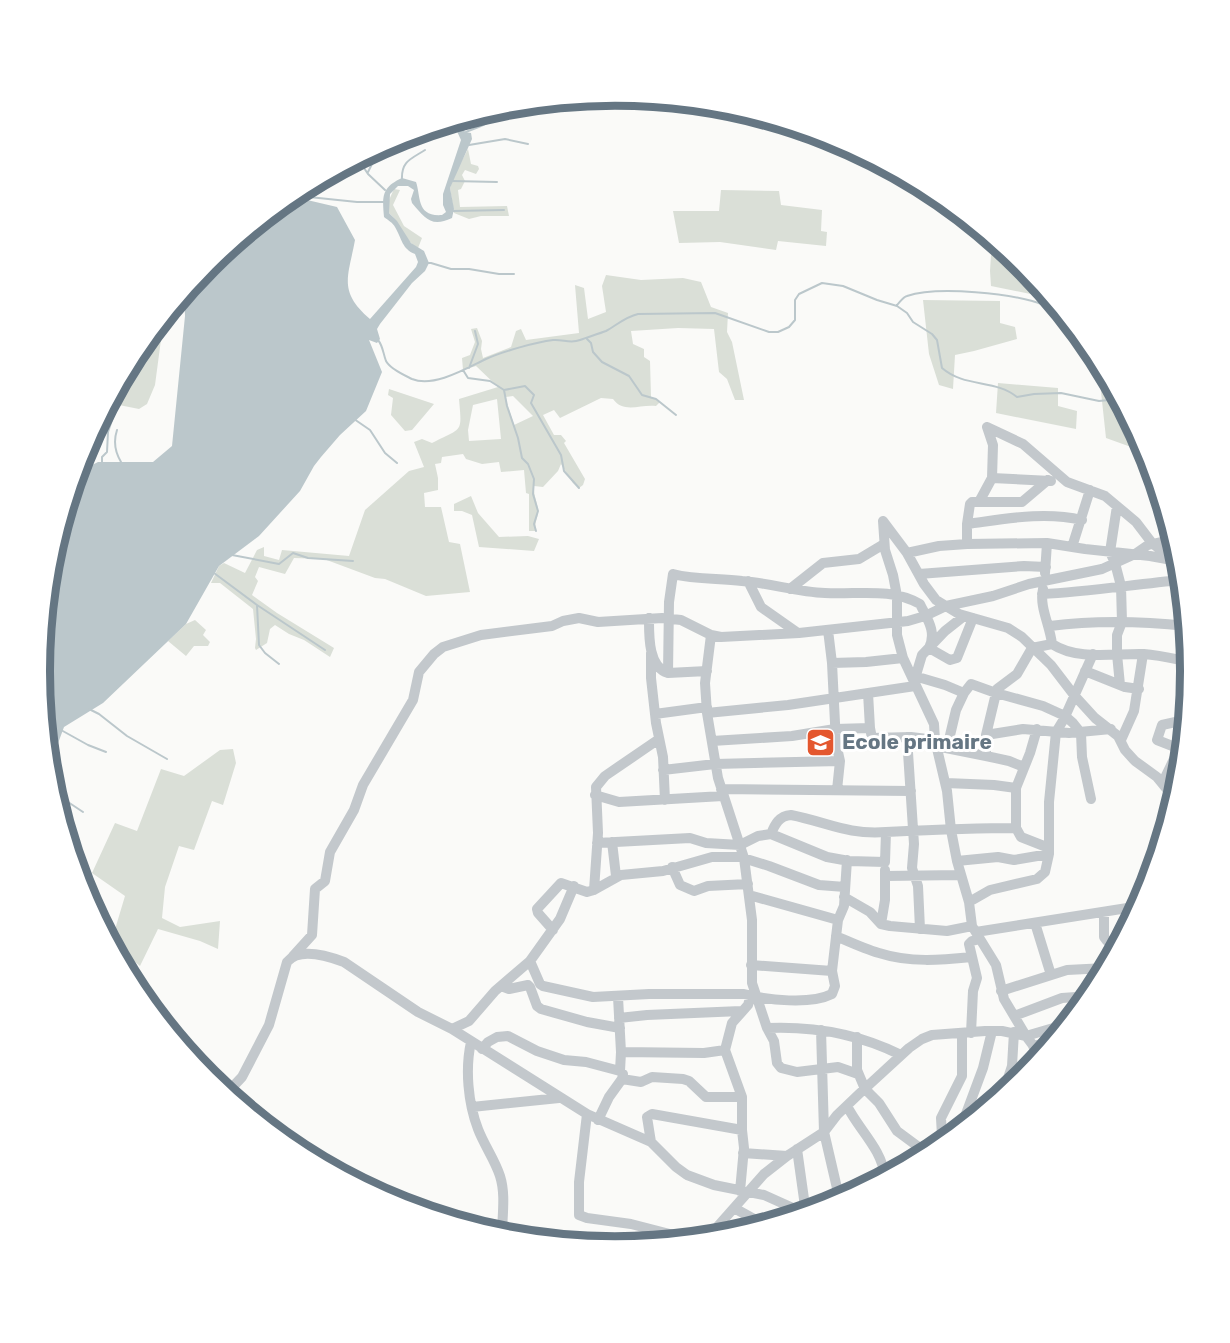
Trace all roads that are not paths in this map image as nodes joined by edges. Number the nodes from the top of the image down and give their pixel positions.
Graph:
1 (992, 478) junction
2 (1048, 480) junction
3 (1067, 482) junction
4 (1090, 490) junction
5 (979, 502) junction
6 (1118, 506) junction
7 (1082, 520) junction
8 (967, 524) junction
9 (1165, 541) edge
10 (1047, 543) junction
11 (1152, 543) junction
12 (884, 544) junction
13 (967, 544) junction
14 (1072, 547) junction
15 (1110, 552) junction
16 (907, 553) junction
17 (1135, 554) junction
18 (1169, 556) edge
19 (1170, 561) edge
20 (1115, 563) junction
21 (1046, 567) junction
22 (919, 574) junction
23 (1173, 579) edge
24 (1045, 580) junction
25 (748, 581) junction
26 (1121, 586) junction
27 (790, 589) junction
28 (1042, 594) junction
29 (897, 596) junction
30 (946, 606) junction
31 (925, 616) junction
32 (968, 617) junction
33 (649, 618) junction
34 (669, 619) junction
35 (898, 622) junction
36 (1122, 622) junction
37 (1050, 626) junction
38 (1178, 626) edge
39 (828, 630) junction
40 (799, 633) junction
41 (711, 635) junction
42 (1052, 644) junction
43 (929, 648) junction
44 (1032, 648) junction
45 (651, 653) junction
46 (1093, 654) junction
47 (1117, 654) junction
48 (1143, 654) junction
49 (903, 658) junction
50 (1180, 660) edge
51 (832, 663) junction
52 (707, 671) junction
53 (1085, 671) junction
54 (668, 673) junction
55 (914, 679) junction
56 (1120, 685) junction
57 (1139, 689) junction
58 (868, 693) junction
59 (964, 693) junction
60 (996, 693) junction
61 (1074, 695) junction
62 (833, 697) junction
63 (707, 710) junction
64 (655, 714) junction
65 (1065, 716) junction
66 (1178, 721) edge
67 (870, 728) junction
68 (835, 729) junction
69 (1037, 729) junction
70 (1112, 729) junction
71 (1056, 732) junction
72 (1081, 732) junction
73 (986, 735) junction
74 (908, 736) junction
75 (659, 739) junction
76 (1121, 740) junction
77 (712, 741) junction
78 (939, 745) junction
79 (1176, 747) edge
80 (986, 756) junction
81 (840, 761) junction
82 (1173, 762) edge
83 (715, 764) junction
84 (1024, 767) junction
85 (663, 770) junction
86 (1163, 782) junction
87 (946, 783) junction
88 (1016, 788) junction
89 (1168, 789) edge
90 (837, 790) junction
91 (910, 791) junction
92 (722, 793) junction
93 (595, 795) junction
94 (1091, 799) dead end
95 (665, 800) junction
96 (1016, 828) junction
97 (913, 830) junction
98 (951, 830) junction
99 (886, 832) junction
100 (771, 834) junction
101 (612, 842) junction
102 (597, 843) junction
103 (740, 845) junction
104 (1049, 851) junction
105 (744, 858) junction
106 (847, 860) junction
107 (957, 861) junction
108 (885, 862) junction
109 (672, 867) junction
110 (960, 875) junction
111 (616, 876) junction
112 (886, 876) junction
113 (913, 876) junction
114 (574, 886) junction
115 (748, 889) junction
116 (594, 890) junction
117 (844, 892) junction
118 (969, 902) junction
119 (1129, 907) edge
120 (1104, 912) junction
121 (838, 920) junction
122 (1035, 923) junction
123 (881, 924) junction
124 (920, 929) junction
125 (553, 930) junction
126 (976, 932) junction
127 (836, 936) junction
128 (1112, 942) edge
129 (293, 956) junction
130 (972, 957) junction
131 (530, 961) junction
132 (751, 965) junction
133 (1096, 969) edge
134 (832, 971) junction
135 (1051, 975) junction
136 (501, 986) junction
137 (1001, 991) junction
138 (754, 996) junction
139 (618, 997) junction
140 (1077, 997) edge
141 (741, 1011) junction
142 (1014, 1016) junction
143 (620, 1023) junction
144 (767, 1028) junction
145 (1054, 1028) edge
146 (452, 1029) junction
147 (821, 1030) junction
148 (992, 1031) junction
149 (1014, 1032) junction
150 (967, 1033) junction
151 (1026, 1036) junction
152 (857, 1037) junction
153 (471, 1042) junction
154 (1040, 1044) edge
155 (1033, 1046) junction
156 (482, 1049) junction
157 (1035, 1049) edge
158 (725, 1050) junction
159 (621, 1052) junction
160 (901, 1055) junction
161 (823, 1068) junction
162 (858, 1074) junction
163 (621, 1075) junction
164 (1009, 1076) edge
165 (232, 1087) edge
166 (865, 1089) junction
167 (742, 1097) junction
168 (559, 1098) junction
169 (847, 1106) junction
170 (472, 1107) junction
171 (587, 1114) junction
172 (966, 1115) edge
173 (598, 1120) junction
174 (941, 1128) junction
175 (742, 1130) junction
176 (945, 1130) edge
177 (824, 1132) junction
178 (942, 1133) edge
179 (651, 1142) junction
180 (920, 1148) edge
181 (797, 1149) junction
182 (743, 1153) junction
183 (787, 1156) junction
184 (883, 1169) edge
185 (838, 1191) edge
186 (744, 1192) junction
187 (803, 1205) edge
188 (734, 1208) junction
189 (793, 1208) edge
190 (755, 1219) edge
191 (502, 1225) edge
192 (717, 1227) edge
193 (670, 1234) edge

1 - 2 street
1 - 3 street
1 - 5 street
2 - 3 street
2 - 5 street
3 - 4 street
4 - 6 street
4 - 7 street
5 - 8 street
6 - 11 street
6 - 15 street
7 - 8 street
7 - 14 street
8 - 13 street
9 - 11 street
10 - 13 street
10 - 14 street
10 - 21 street
11 - 17 street
11 - 18 street
12 - 16 street
12 - 27 street
12 - 29 street
13 - 16 street
14 - 15 street
15 - 17 street
15 - 20 street
16 - 22 street
17 - 19 street
17 - 20 street
20 - 24 street
20 - 26 street
21 - 22 street
21 - 24 street
22 - 30 street
23 - 26 street
24 - 28 street
24 - 30 street
25 - 27 street
25 - 34 street
25 - 40 street
26 - 28 street
26 - 36 street
27 - 29 street
28 - 37 street
29 - 31 street
29 - 35 street
30 - 31 street
30 - 32 street
31 - 35 street
31 - 43 street
32 - 43 street
32 - 43 street
32 - 44 street
33 - 34 street
33 - 45 street
33 - 129 street
34 - 41 street
34 - 54 street
35 - 39 street
35 - 49 street
36 - 37 street
36 - 38 street
36 - 47 street
37 - 42 street
39 - 40 street
39 - 51 street
40 - 41 street
41 - 52 street
42 - 44 street
42 - 46 street
43 - 55 street
44 - 60 street
44 - 61 street
45 - 54 street
45 - 64 street
46 - 47 street
46 - 53 street
47 - 48 street
47 - 56 street
48 - 50 street
48 - 57 street
49 - 51 street
49 - 55 street
51 - 62 street
52 - 54 street
52 - 63 street
53 - 56 street
53 - 61 street
55 - 58 street
55 - 59 street
55 - 78 street
56 - 57 street
57 - 76 street
58 - 62 street
58 - 67 street
59 - 60 street
59 - 78 street
60 - 65 street
60 - 73 street
61 - 65 street
61 - 70 street
62 - 63 street
62 - 68 street
63 - 64 street
63 - 77 street
64 - 75 street
65 - 71 street
65 - 72 street
66 - 79 street
67 - 68 street
67 - 74 street
68 - 77 street
68 - 81 street
69 - 71 street
69 - 73 street
69 - 84 street
70 - 72 street
70 - 76 street
71 - 72 street
71 - 104 street
72 - 94 street
73 - 80 street
74 - 78 street
74 - 91 street
75 - 85 street
75 - 93 street
76 - 86 street
77 - 83 street
78 - 80 street
78 - 87 street
80 - 84 street
81 - 83 street
81 - 90 street
82 - 86 street
83 - 85 street
83 - 92 street
84 - 88 street
85 - 95 street
86 - 89 street
87 - 88 street
87 - 98 street
88 - 96 street
90 - 91 street
90 - 92 street
91 - 97 street
92 - 95 street
92 - 103 street
93 - 95 street
93 - 102 street
96 - 98 street
96 - 104 street
97 - 98 street
97 - 99 street
97 - 113 street
98 - 107 street
99 - 100 street
99 - 108 street
100 - 103 street
100 - 106 street
101 - 102 street
101 - 103 street
101 - 111 street
102 - 116 street
103 - 105 street
104 - 107 street
104 - 118 street
105 - 109 street
105 - 115 street
105 - 117 street
106 - 108 street
106 - 117 street
107 - 110 street
108 - 112 street
109 - 111 street
109 - 115 street
110 - 113 street
110 - 118 street
111 - 116 street
112 - 113 street
112 - 123 street
113 - 124 street
114 - 116 street
114 - 125 street
114 - 125 street
115 - 121 street
115 - 132 street
117 - 121 street
117 - 123 street
118 - 126 street
119 - 120 street
120 - 122 street
120 - 128 street
121 - 127 street
122 - 126 street
122 - 135 street
123 - 124 street
124 - 126 street
125 - 131 street
126 - 130 street
126 - 137 street
127 - 130 street
127 - 134 street
129 - 146 street
129 - 165 street
130 - 150 street
131 - 136 street
131 - 139 street
132 - 134 street
132 - 138 street
133 - 135 street
134 - 138 street
135 - 137 street
136 - 143 street
136 - 146 street
137 - 142 street
138 - 139 street
138 - 141 street
138 - 144 street
139 - 143 street
140 - 142 street
141 - 143 street
141 - 158 street
142 - 151 street
143 - 159 street
144 - 147 street
144 - 161 street
145 - 151 street
146 - 153 street
147 - 152 street
147 - 161 street
148 - 149 street
148 - 150 street
148 - 172 street
149 - 151 street
149 - 164 street
150 - 160 street
150 - 174 street
151 - 155 street
152 - 160 street
152 - 162 street
153 - 156 street
153 - 170 street
154 - 155 street
155 - 157 street
156 - 163 street
156 - 168 street
158 - 159 street
158 - 167 street
159 - 163 street
160 - 166 street
161 - 162 street
161 - 177 street
162 - 166 street
163 - 167 street
163 - 173 street
166 - 169 street
166 - 180 street
167 - 175 street
168 - 170 street
168 - 171 street
169 - 177 street
169 - 184 street
170 - 191 street
171 - 173 street
171 - 193 street
173 - 179 street
174 - 176 street
174 - 178 street
175 - 179 street
175 - 182 street
177 - 181 street
177 - 185 street
179 - 186 street
181 - 183 street
181 - 187 street
182 - 183 street
182 - 186 street
183 - 186 street
186 - 188 street
186 - 189 street
188 - 190 street
188 - 192 street

